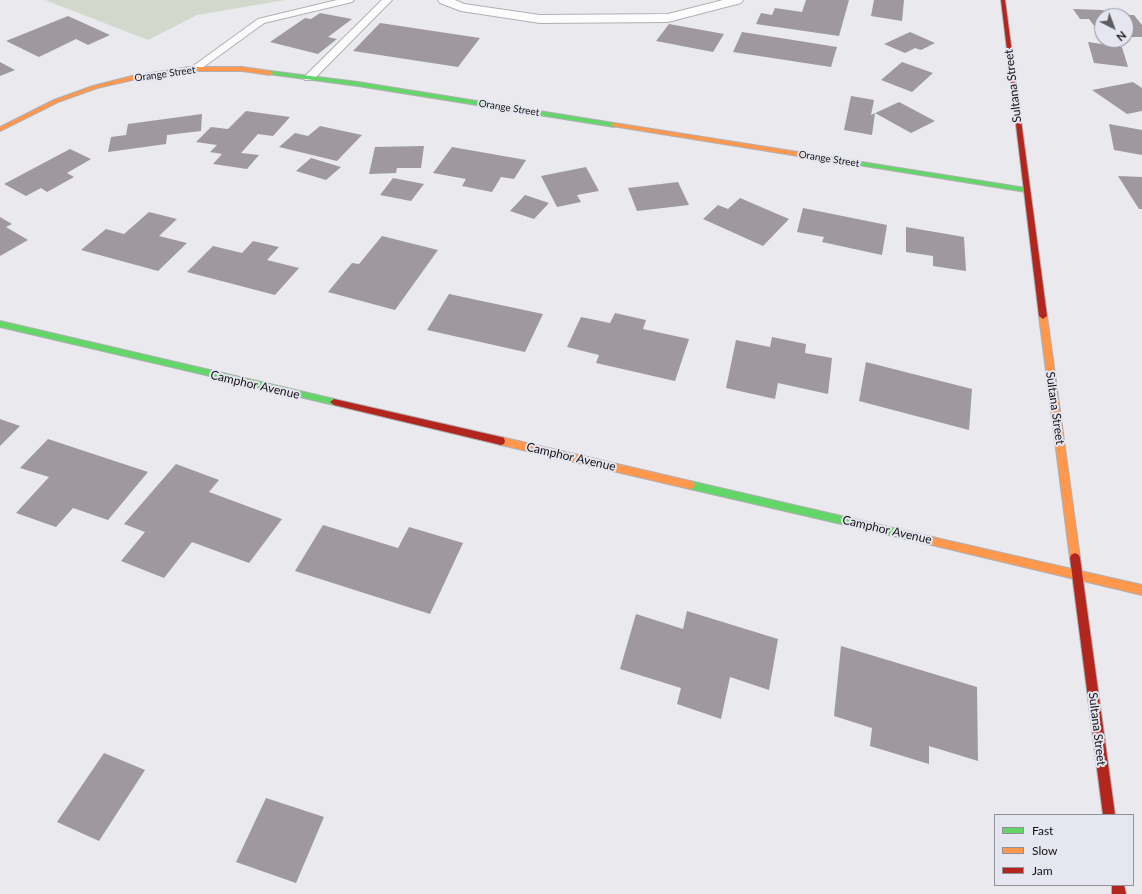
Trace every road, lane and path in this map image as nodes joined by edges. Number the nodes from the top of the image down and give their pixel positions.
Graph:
1 (349, 0) edge
2 (387, 0) edge
3 (444, 0) edge
4 (737, 0) edge
5 (1003, 0) edge
6 (194, 69) junction
7 (309, 78) junction
8 (0, 129) edge
9 (1026, 190) junction
10 (0, 324) edge
11 (1077, 574) junction
12 (1142, 590) edge
13 (1109, 814) edge

1 - 6 lane
2 - 7 lane
3 - 4 street
5 - 9 street, Sultana Street
6 - 7 street, Orange Street
6 - 8 street, Orange Street
7 - 9 street, Orange Street
9 - 11 street, Sultana Street
10 - 11 street, Camphor Avenue
11 - 12 street, Camphor Avenue
11 - 13 street, Sultana Street

